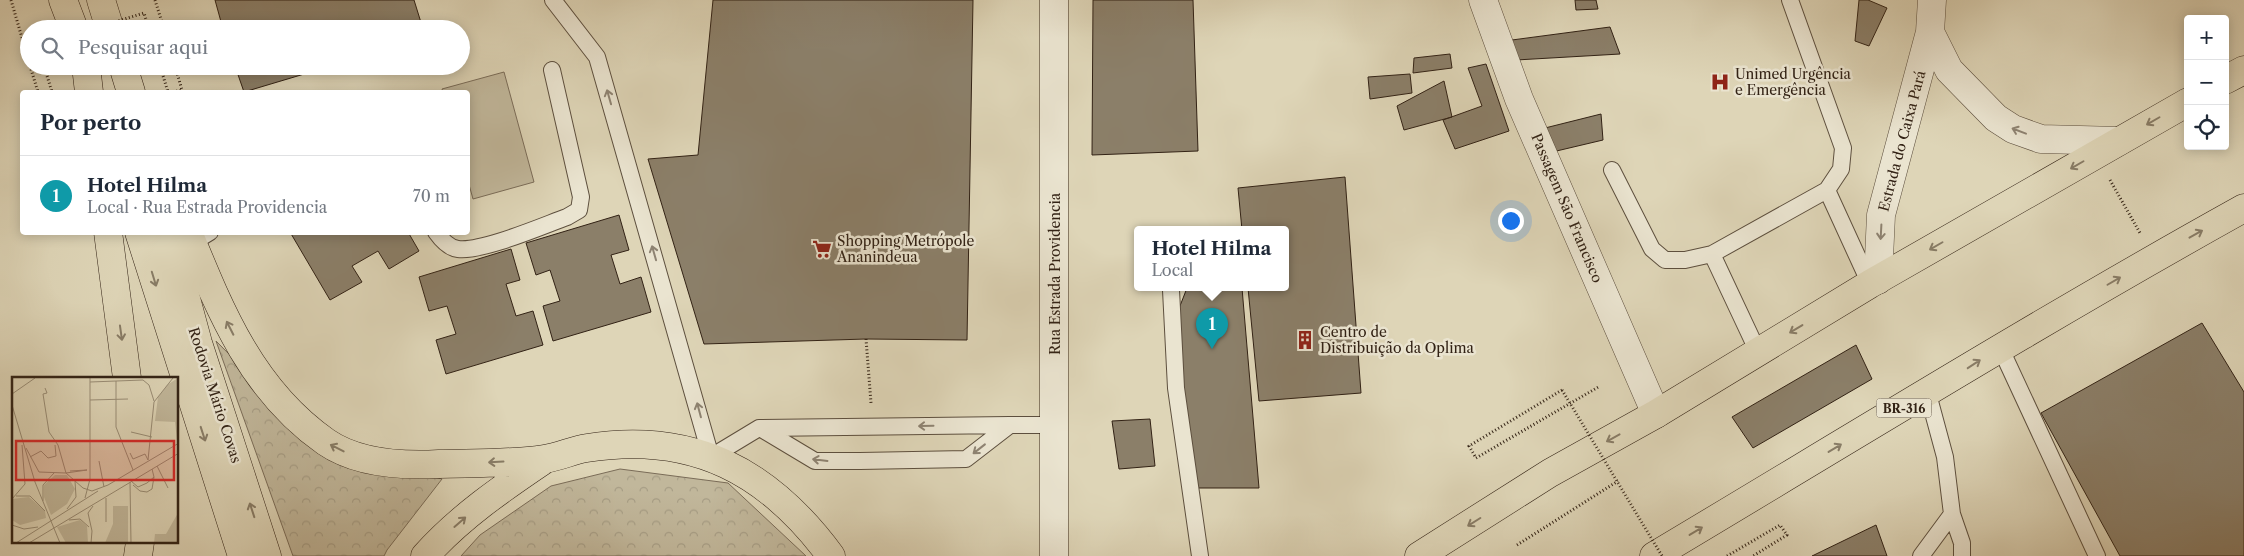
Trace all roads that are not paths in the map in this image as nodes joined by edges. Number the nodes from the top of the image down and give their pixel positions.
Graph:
1 (63, 0) edge
2 (101, 0) edge
3 (552, 0) edge
4 (1054, 0) edge
5 (1483, 0) edge
6 (1790, 0) edge
7 (1932, 0) edge
8 (71, 20) edge
9 (107, 20) edge
10 (1930, 32) junction
11 (552, 70) dead end
12 (2244, 70) edge
13 (87, 75) edge
14 (89, 75) edge
15 (126, 75) edge
16 (2229, 78) edge
17 (89, 90) edge
18 (94, 90) edge
19 (130, 90) edge
20 (2184, 104) edge
21 (2119, 141) junction
22 (1612, 170) dead end
23 (1827, 190) junction
24 (2244, 208) edge
25 (108, 235) edge
26 (140, 235) edge
27 (189, 235) edge
28 (438, 235) edge
29 (1712, 254) junction
30 (1874, 282) junction
31 (1172, 291) edge
32 (2000, 347) junction
33 (1758, 352) junction
34 (127, 377) edge
35 (1928, 394) junction
36 (1656, 414) junction
37 (1010, 425) junction
38 (1054, 426) junction
39 (759, 428) junction
40 (711, 457) junction
41 (545, 459) junction
42 (1952, 514) junction
43 (1056, 553) edge
44 (242, 556) edge
45 (267, 556) edge
46 (425, 556) edge
47 (831, 556) edge
48 (1200, 556) edge
49 (1419, 556) edge
50 (1654, 556) edge
51 (1921, 556) edge
52 (1962, 556) edge
53 (2097, 556) edge

1 - 8 main road
2 - 9 main road
40 -> 3 lane
4 - 38 street, Rua Estrada Providencia
5 - 36 street, Passagem São Francisco
6 - 23 lane
7 - 10 street, Estrada do Caixa Pará
21 -> 10 street, Estrada do Caixa Pará
10 -> 30 street, Estrada do Caixa Pará
11 - 28 lane
12 - 16 main road
13 - 17 main road
14 - 18 main road
15 - 19 main road
20 -> 21 main road
21 -> 30 main road
22 - 29 lane
23 - 29 lane
23 - 30 lane
32 -> 24 main road, BR-316
25 -> 34 main road
26 -> 44 main road, Rodovia Mário Covas
41 -> 27 main road
45 -> 27 main road, Rodovia Mário Covas
29 - 33 lane
30 -> 33 main road
31 - 48 lane
35 -> 32 main road, BR-316
32 - 53 lane
33 - 36 main road
35 - 42 lane
50 -> 35 main road, BR-316
36 -> 49 main road
37 - 38 lane
37 -> 39 lane
37 -> 39 lane
38 - 43 street, Rua Estrada Providencia
39 - 40 lane
40 - 41 main road
40 - 47 main road
46 -> 41 main road
42 - 51 lane
42 - 52 lane

